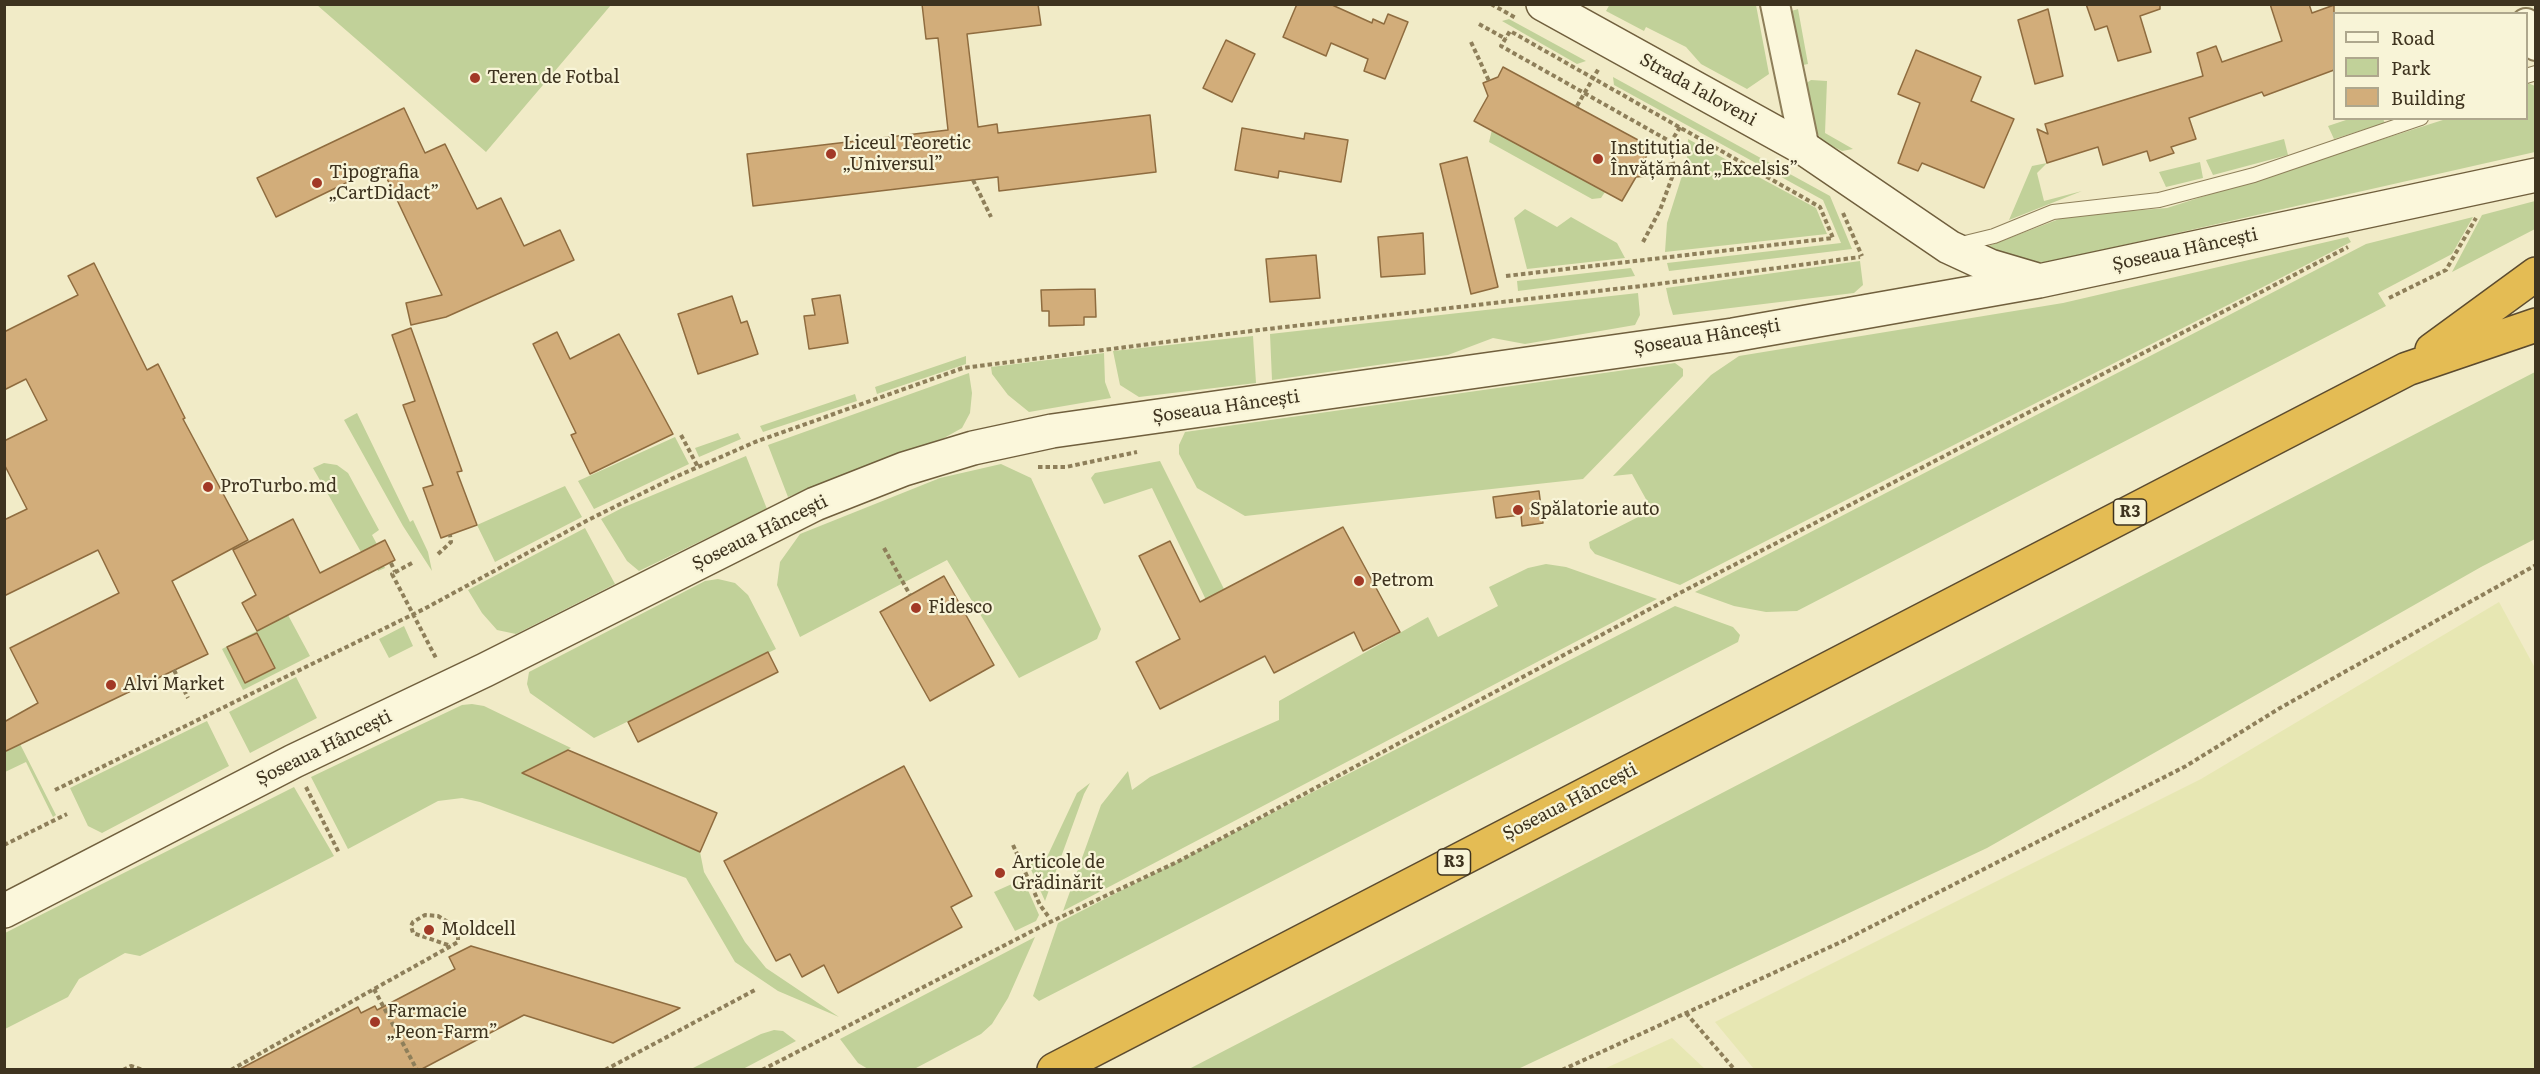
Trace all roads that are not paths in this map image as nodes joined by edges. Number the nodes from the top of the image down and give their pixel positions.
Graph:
1 (1543, 4) edge
2 (1775, 4) edge
3 (2528, 28) edge
4 (2535, 46) edge
5 (2415, 120) edge
6 (1805, 150) junction
7 (2535, 175) edge
8 (1949, 247) junction
9 (2535, 274) edge
10 (2039, 281) junction
11 (2535, 325) edge
12 (2407, 369) junction
13 (4, 911) edge
14 (1054, 1070) edge

1 - 6 street, Strada Ialoveni
2 - 6 street
3 - 4 street
5 - 8 lane
6 - 8 street, Strada Ialoveni
7 - 10 street, Șoseaua Hâncești
8 - 10 street, Strada Ialoveni
9 - 12 highway, Șoseaua Hâncești / R3
10 - 13 street, Șoseaua Hâncești
11 - 12 highway, Șoseaua Hâncești / R3
12 - 14 highway, Șoseaua Hâncești / R3

